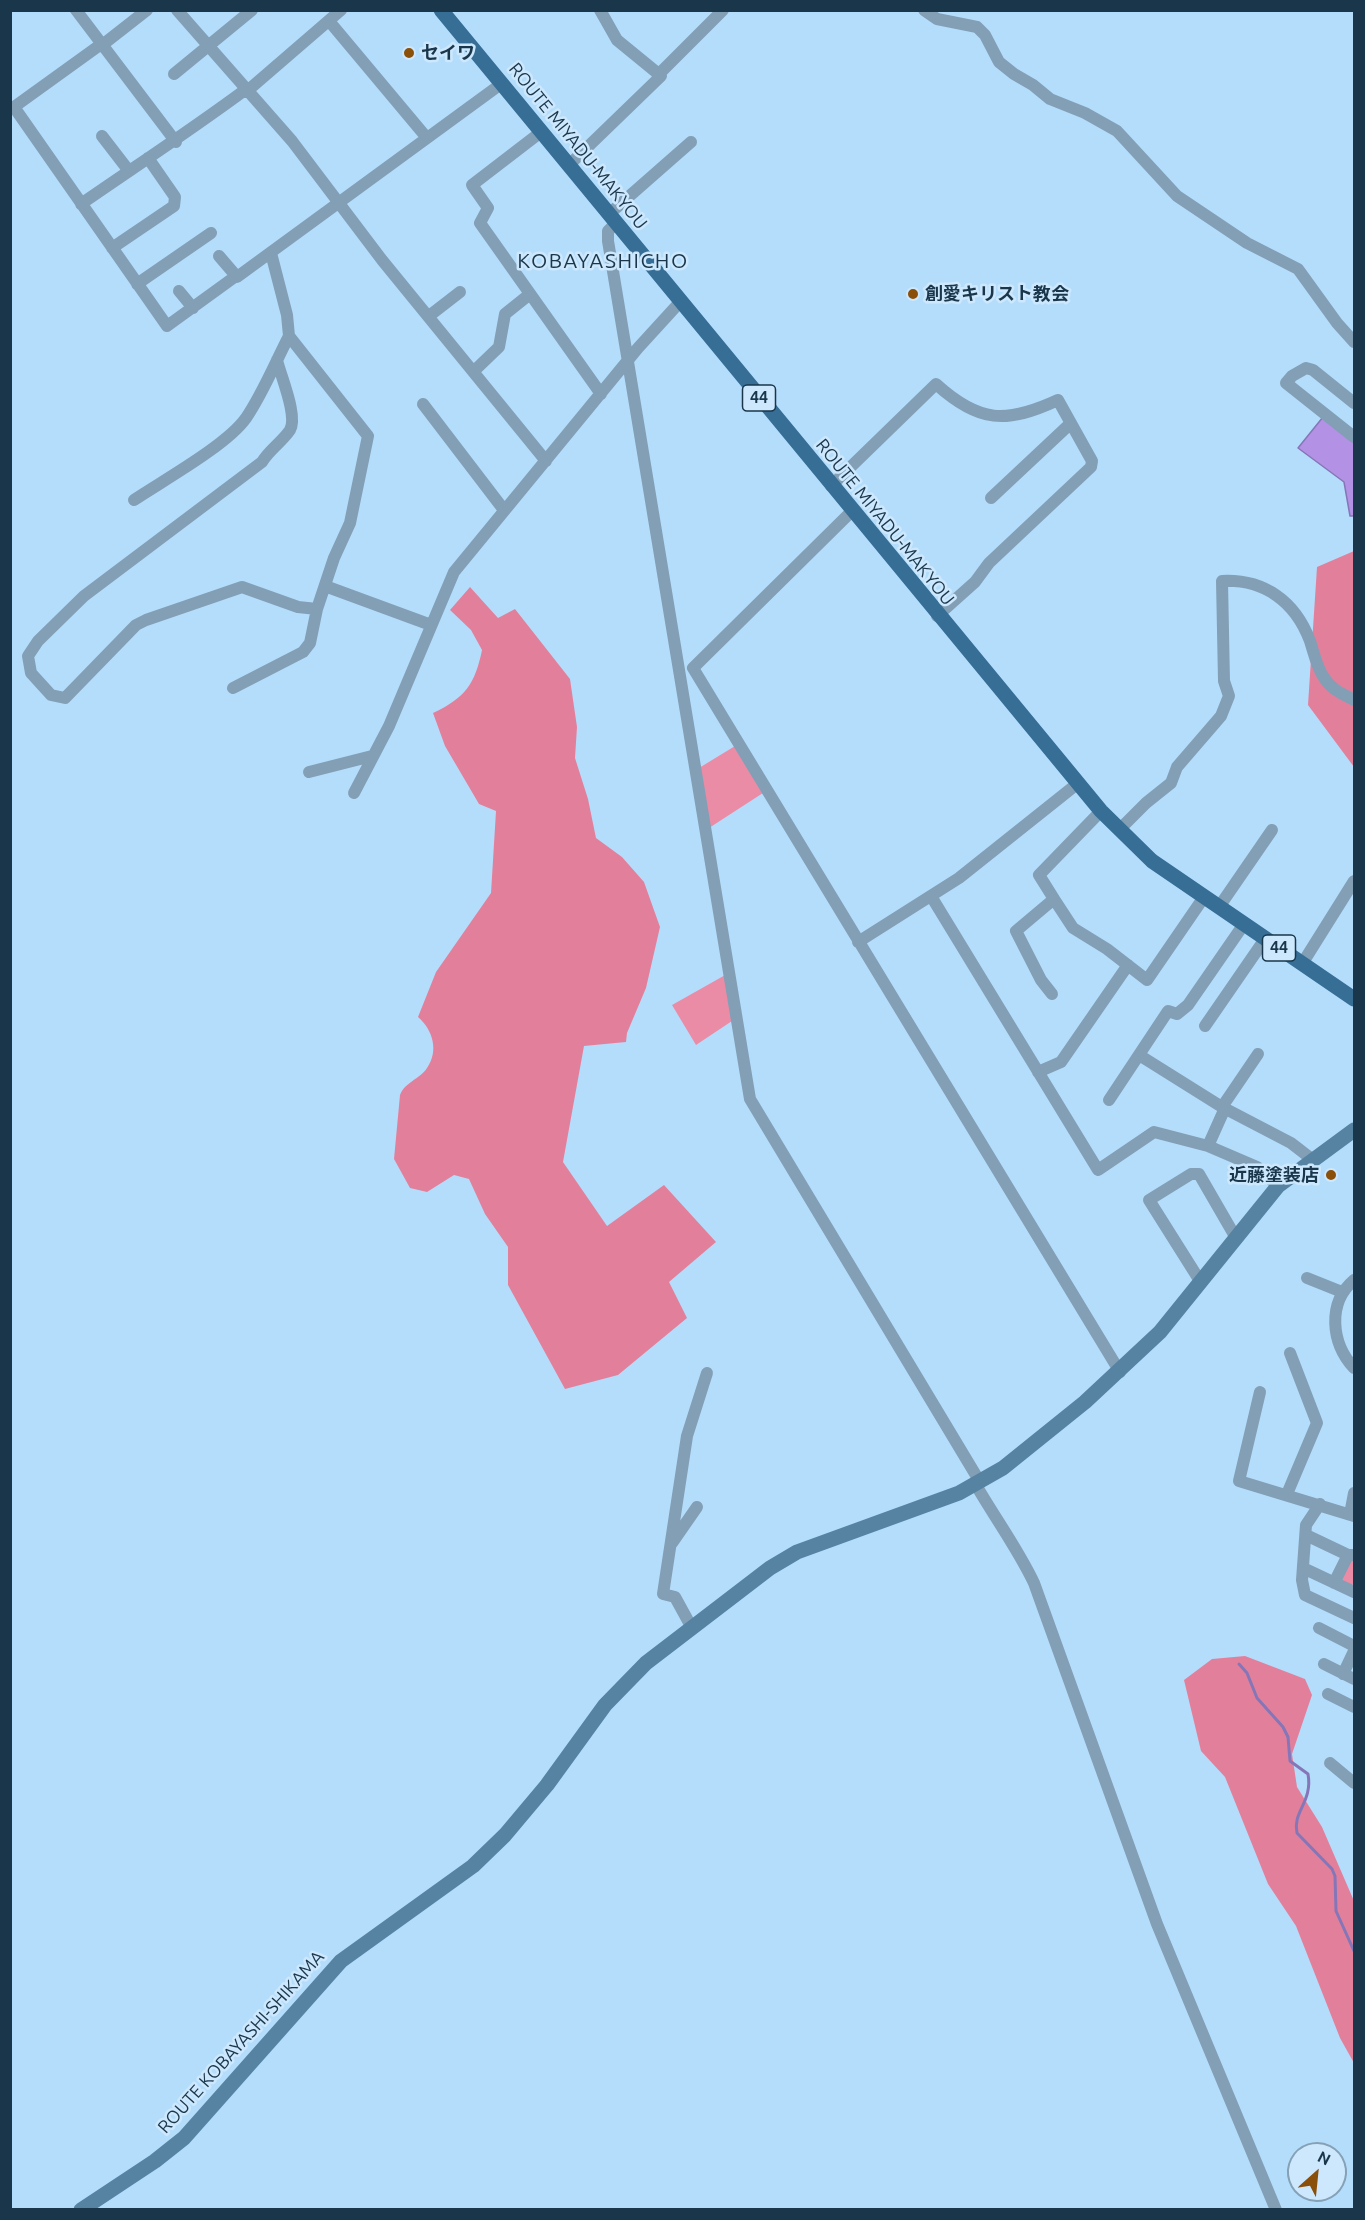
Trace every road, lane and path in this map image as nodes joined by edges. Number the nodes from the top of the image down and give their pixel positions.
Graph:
1 (76, 10) edge
2 (147, 10) edge
3 (177, 10) edge
4 (252, 10) edge
5 (341, 10) edge
6 (441, 10) edge
7 (600, 10) edge
8 (924, 10) edge
9 (719, 12) edge
10 (329, 21) junction
11 (101, 45) junction
12 (207, 47) junction
13 (174, 74) dead end
14 (659, 74) junction
15 (501, 84) junction
16 (245, 91) junction
17 (541, 132) junction
18 (102, 136) dead end
19 (427, 138) junction
20 (176, 142) junction
21 (691, 142) dead end
22 (148, 158) junction
23 (569, 165) junction
24 (129, 171) junction
25 (340, 202) junction
26 (81, 204) junction
27 (612, 219) junction
28 (211, 233) dead end
29 (112, 248) junction
30 (271, 253) junction
31 (219, 256) dead end
32 (236, 276) junction
33 (137, 284) junction
34 (179, 291) dead end
35 (460, 292) dead end
36 (530, 294) junction
37 (680, 302) junction
38 (193, 308) junction
39 (429, 316) junction
40 (289, 336) junction
41 (1354, 342) edge
42 (277, 360) junction
43 (629, 361) junction
44 (474, 371) junction
45 (601, 394) junction
46 (1354, 403) edge
47 (423, 404) dead end
48 (1071, 423) junction
49 (1354, 437) edge
50 (546, 460) junction
51 (831, 486) junction
52 (991, 498) dead end
53 (134, 500) dead end
54 (504, 510) junction
55 (852, 511) junction
56 (325, 586) junction
57 (317, 609) junction
58 (937, 616) junction
59 (431, 625) junction
60 (693, 668) junction
61 (680, 680) junction
62 (233, 688) dead end
63 (1354, 700) edge
64 (372, 756) junction
65 (309, 772) dead end
66 (1077, 784) junction
67 (354, 793) dead end
68 (1101, 812) junction
69 (1119, 830) junction
70 (1272, 830) dead end
71 (1354, 881) edge
72 (931, 896) junction
73 (1204, 897) junction
74 (1054, 899) junction
75 (1219, 907) junction
76 (1244, 924) junction
77 (1265, 939) junction
78 (858, 942) junction
79 (1302, 964) junction
80 (1128, 965) junction
81 (1052, 994) dead end
82 (1354, 999) edge
83 (1205, 1026) dead end
84 (1258, 1054) dead end
85 (1139, 1055) junction
86 (1038, 1072) junction
87 (1108, 1100) dead end
88 (1224, 1108) junction
89 (1354, 1130) edge
90 (1208, 1146) junction
91 (1313, 1160) junction
92 (1278, 1186) junction
93 (1236, 1238) junction
94 (1307, 1278) dead end
95 (1354, 1280) edge
96 (1200, 1281) junction
97 (1342, 1292) junction
98 (1290, 1353) dead end
99 (1354, 1368) edge
100 (1120, 1372) junction
101 (707, 1373) dead end
102 (1260, 1392) dead end
103 (978, 1483) junction
104 (1354, 1493) edge
105 (1287, 1494) junction
106 (1320, 1504) junction
107 (697, 1507) dead end
108 (1352, 1515) edge
109 (1306, 1534) junction
110 (671, 1544) junction
111 (1353, 1555) edge
112 (1303, 1568) junction
113 (1334, 1583) junction
114 (1354, 1592) edge
115 (1351, 1616) edge
116 (692, 1628) junction
117 (1319, 1628) dead end
118 (1354, 1646) edge
119 (1354, 1651) edge
120 (1324, 1664) dead end
121 (1349, 1677) edge
122 (1328, 1694) dead end
123 (1354, 1707) edge
124 (1330, 1763) dead end
125 (1354, 1783) edge
126 (81, 2210) edge
127 (1276, 2210) edge

1 - 11 street
2 - 11 street
3 - 12 street
4 - 12 street
5 - 10 street
6 - 15 main road, ROUTE MIYADU-MAKYOU / 44
7 - 14 street
8 - 41 street
9 - 14 street
10 - 16 street
10 - 19 street
11 - 20 street
11 - 26 street
12 - 13 street
12 - 16 street
14 - 23 street
15 - 17 main road, ROUTE MIYADU-MAKYOU / 44
15 - 19 street
16 - 20 street
16 - 25 street
17 - 23 main road, ROUTE MIYADU-MAKYOU / 44
17 - 36 street
18 - 24 street
19 - 25 street
20 - 22 street
21 - 27 street
22 - 24 street
22 - 29 street
23 - 27 main road, ROUTE MIYADU-MAKYOU / 44
24 - 26 street
25 - 30 street
25 - 39 street
26 - 29 street
27 - 37 main road, ROUTE MIYADU-MAKYOU / 44
27 - 43 street
28 - 33 street
29 - 33 street
30 - 32 street
30 - 40 street
31 - 32 street
32 - 38 street
33 - 38 street
34 - 38 street
35 - 39 street
36 - 44 street
36 - 45 street
37 - 43 street
37 - 51 main road, ROUTE MIYADU-MAKYOU / 44
39 - 44 street
40 - 42 street
40 - 56 street
42 - 53 street
42 - 57 street
43 - 45 street
43 - 61 street
44 - 50 street
45 - 50 street
46 - 49 street
47 - 54 street
48 - 51 street
48 - 52 street
48 - 58 street
50 - 54 street
51 - 55 main road, ROUTE MIYADU-MAKYOU / 44
54 - 59 street
55 - 58 main road, ROUTE MIYADU-MAKYOU / 44
55 - 60 street
56 - 57 street
56 - 59 street
57 - 62 street
58 - 66 main road, ROUTE MIYADU-MAKYOU / 44
59 - 64 street
60 - 61 street
60 - 78 street
61 - 103 street
63 - 69 street
64 - 65 street
64 - 67 street
66 - 68 main road, ROUTE MIYADU-MAKYOU / 44
66 - 72 street
68 - 69 main road, ROUTE MIYADU-MAKYOU / 44
68 - 74 street
69 - 73 main road, ROUTE MIYADU-MAKYOU / 44
70 - 75 street
71 - 79 street
72 - 78 street
72 - 86 street
73 - 75 main road, ROUTE MIYADU-MAKYOU / 44
73 - 80 street
74 - 80 street
74 - 81 street
75 - 76 main road, ROUTE MIYADU-MAKYOU / 44
76 - 77 main road, ROUTE MIYADU-MAKYOU / 44
76 - 85 street
77 - 79 main road, ROUTE MIYADU-MAKYOU / 44
77 - 83 street
78 - 100 street
79 - 82 main road, ROUTE MIYADU-MAKYOU / 44
80 - 86 street
84 - 88 street
85 - 87 street
85 - 88 street
86 - 90 street
88 - 90 street
88 - 91 street
89 - 91 main road, ROUTE KOBAYASHI-SHIKAMA
90 - 92 street
91 - 92 main road, ROUTE KOBAYASHI-SHIKAMA
92 - 93 main road, ROUTE KOBAYASHI-SHIKAMA
93 - 96 main road, ROUTE KOBAYASHI-SHIKAMA
93 - 96 street
94 - 97 street
95 - 97 street
96 - 100 main road, ROUTE KOBAYASHI-SHIKAMA
97 - 99 street
98 - 105 street
100 - 103 main road, ROUTE KOBAYASHI-SHIKAMA
101 - 110 street
102 - 105 street
103 - 116 main road, ROUTE KOBAYASHI-SHIKAMA
103 - 127 street
104 - 108 street
105 - 106 street
106 - 108 street
106 - 109 street
107 - 110 street
109 - 111 street
109 - 112 street
110 - 116 street
111 - 113 street
112 - 113 street
112 - 115 street
113 - 114 street
114 - 115 street
116 - 126 main road, ROUTE KOBAYASHI-SHIKAMA
117 - 118 street
119 - 121 street
120 - 121 street
122 - 123 street
124 - 125 street

